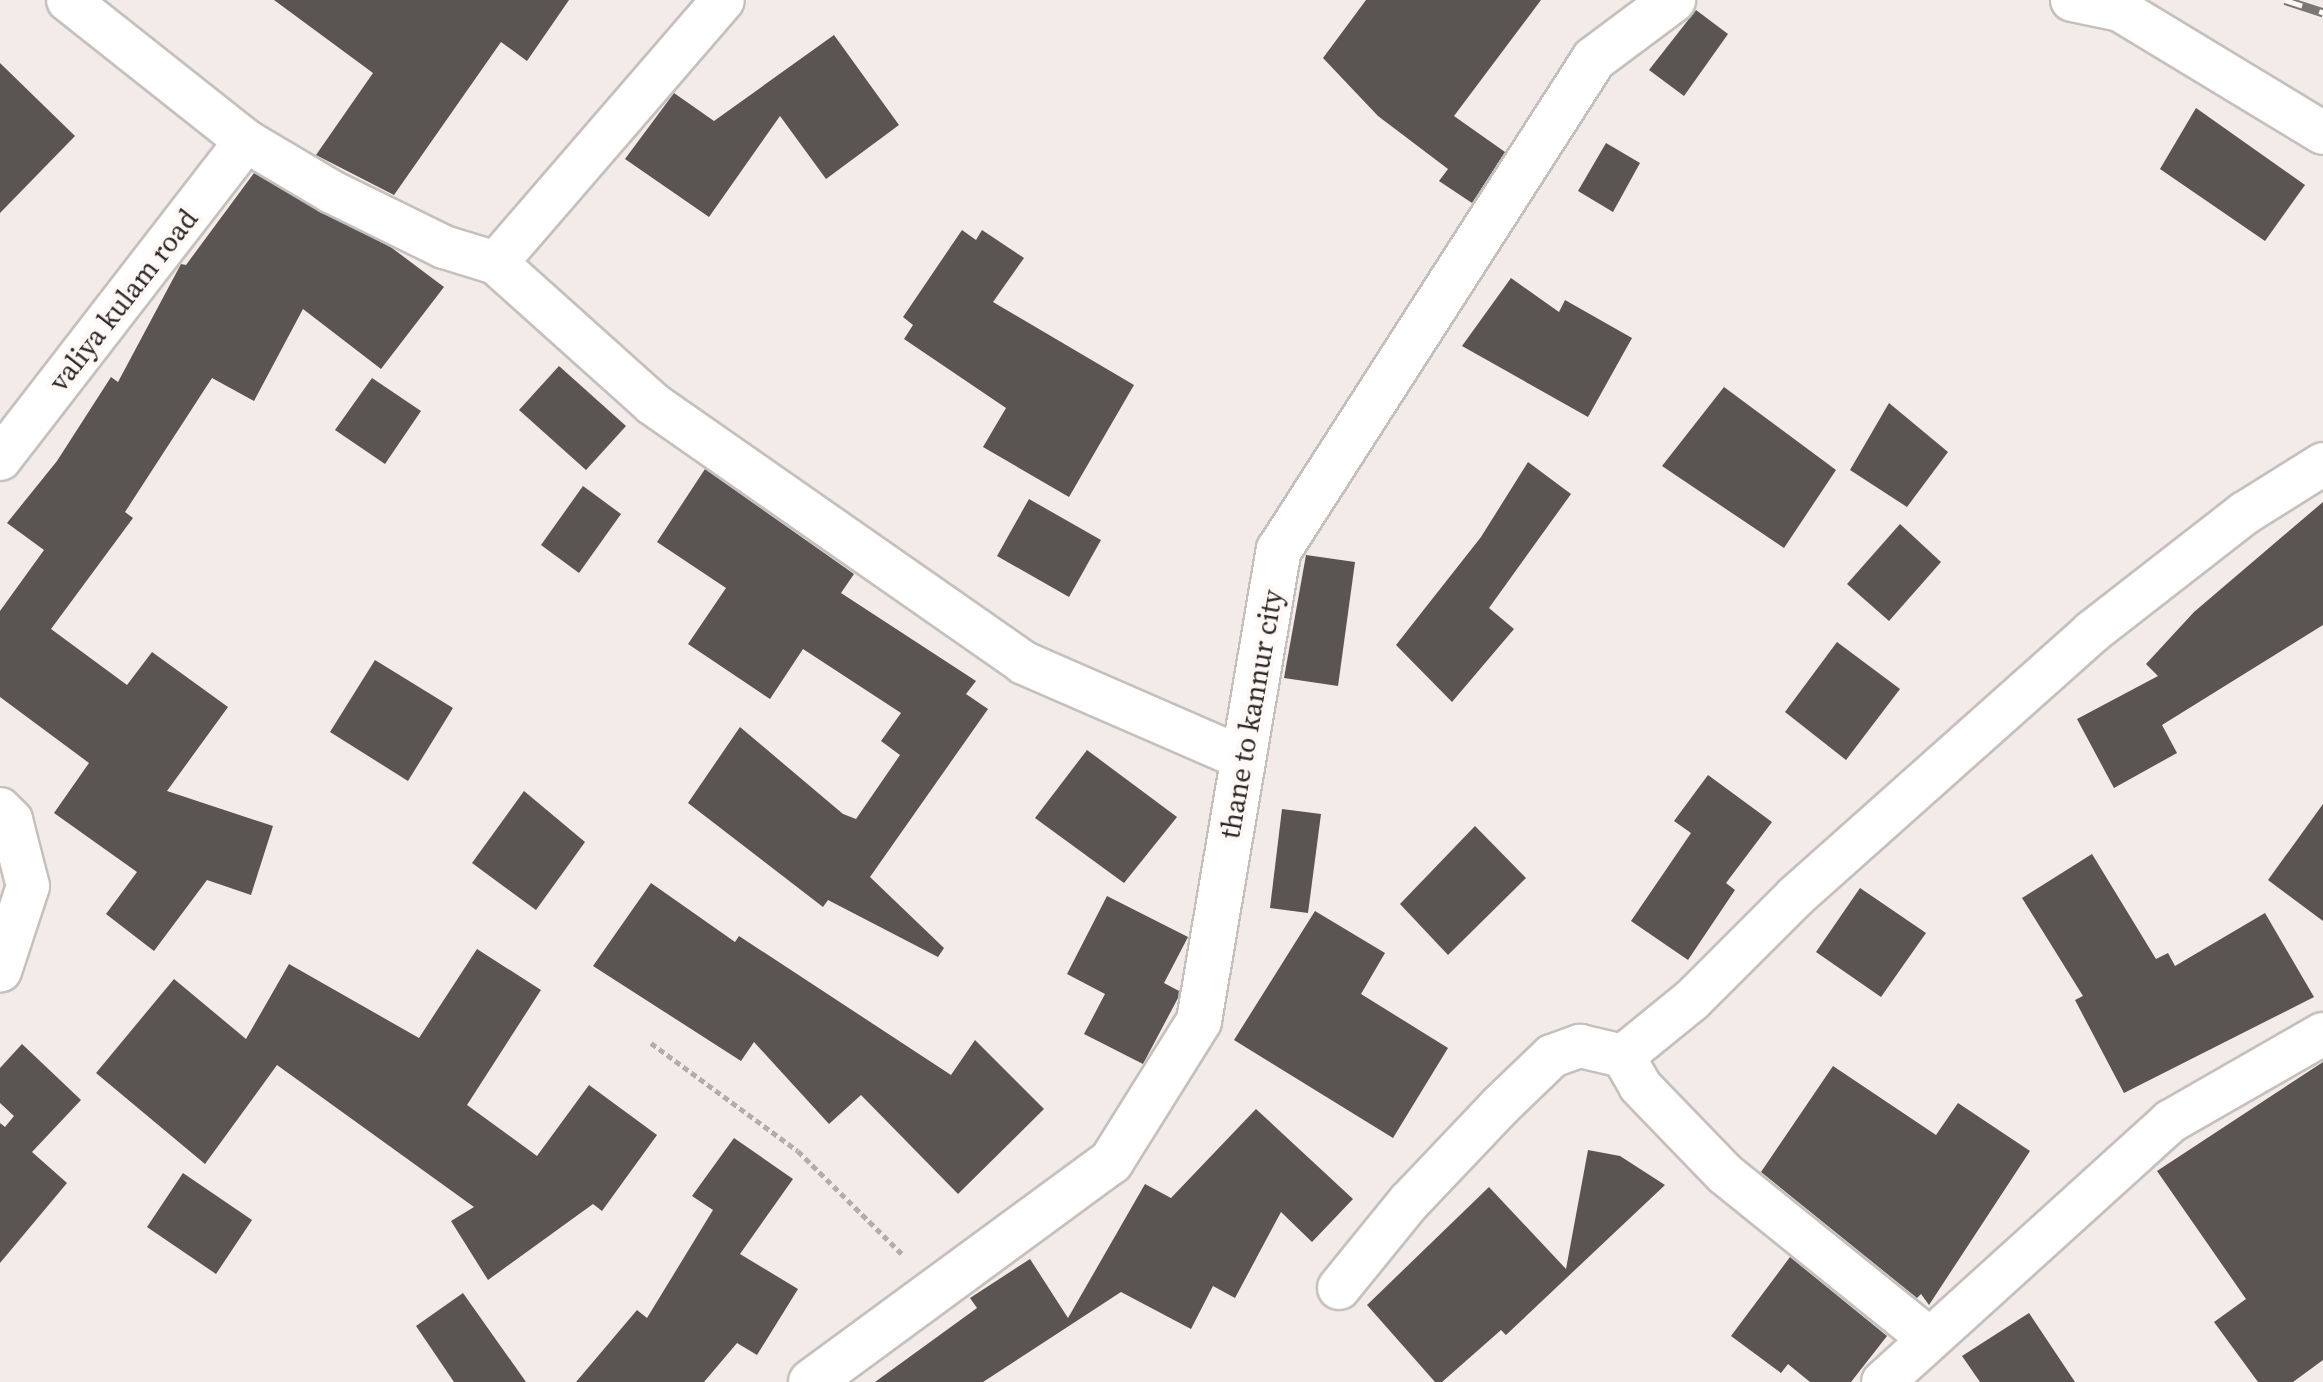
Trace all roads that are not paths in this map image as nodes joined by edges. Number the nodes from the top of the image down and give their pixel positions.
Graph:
1 (68, 0) edge
2 (723, 0) edge
3 (2072, 0) edge
4 (1651, 6) edge
5 (2323, 133) edge
6 (246, 141) junction
7 (496, 263) junction
8 (0, 459) edge
9 (2323, 464) edge
10 (1243, 758) junction
11 (0, 809) edge
12 (0, 971) edge
13 (2323, 1034) edge
14 (1623, 1056) junction
15 (1339, 1288) dead end
16 (1927, 1337) junction
17 (811, 1382) edge
18 (1883, 1382) edge

1 - 6 street
2 - 7 street
3 - 5 street
4 - 10 street, thane to kannur city
6 - 7 street
6 - 8 street, valiya kulam road
7 - 10 street
9 - 14 street
10 - 17 street, thane to kannur city
11 - 12 street
13 - 16 street
14 - 15 street
14 - 16 street
16 - 18 street

